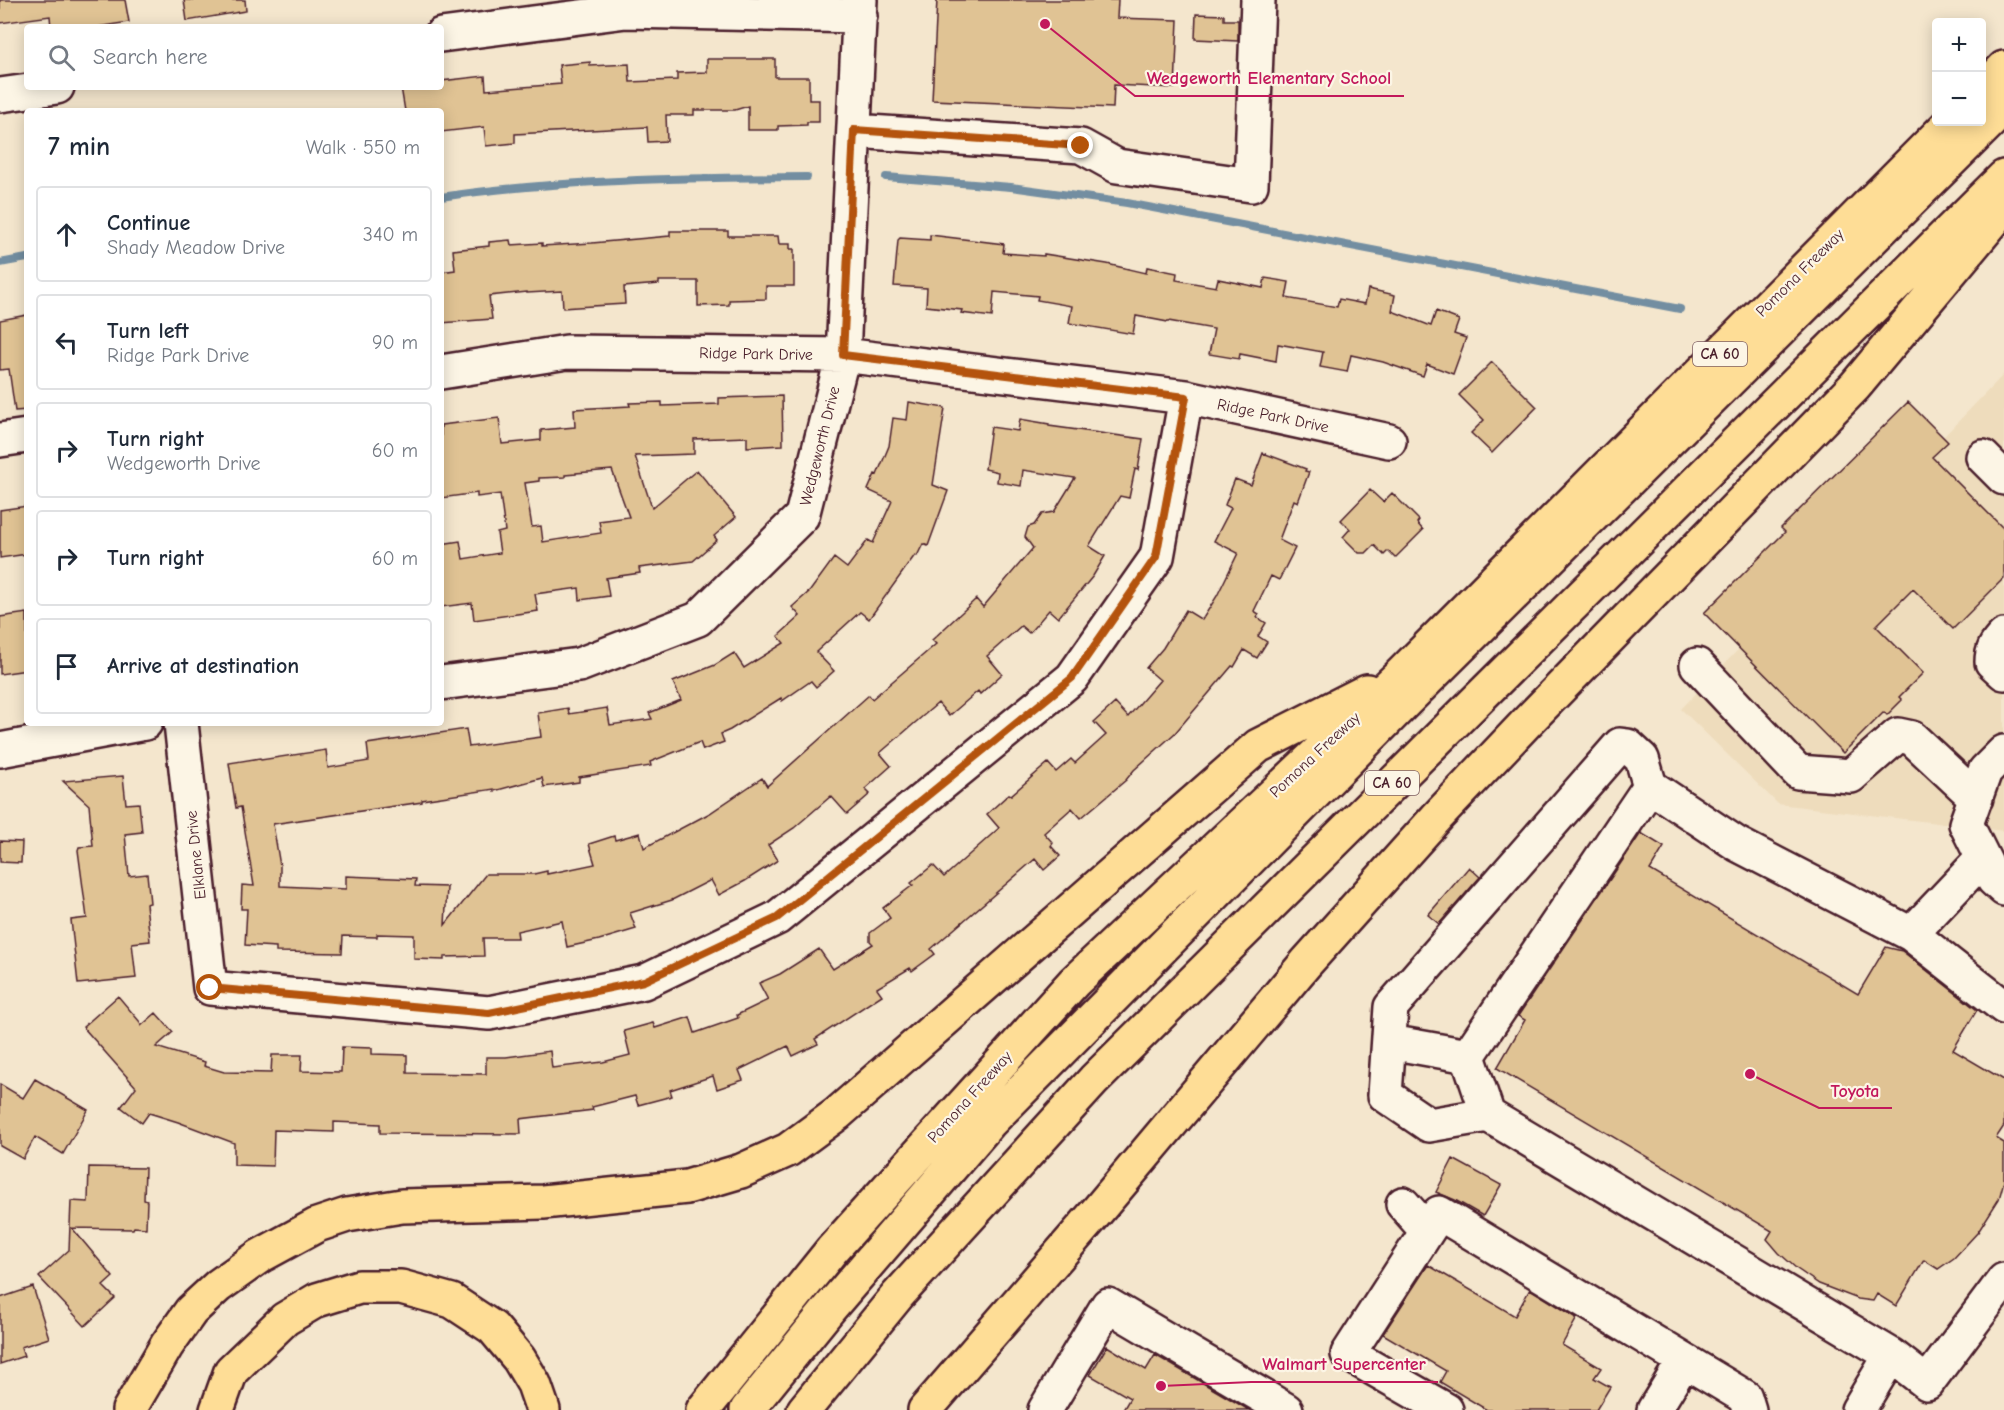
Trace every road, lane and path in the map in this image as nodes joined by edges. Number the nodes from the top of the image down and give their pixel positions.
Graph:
1 (1258, 0) edge
2 (860, 8) edge
3 (444, 35) edge
4 (2004, 68) edge
5 (1986, 87) edge
6 (36, 90) edge
7 (0, 95) edge
8 (2004, 108) edge
9 (1947, 126) edge
10 (854, 130) junction
11 (2004, 133) edge
12 (2004, 177) edge
13 (2004, 208) edge
14 (843, 355) junction
15 (444, 372) edge
16 (1186, 397) junction
17 (24, 436) edge
18 (0, 440) edge
19 (1389, 441) dead end
20 (2004, 636) edge
21 (1697, 665) dead end
22 (2004, 673) edge
23 (1399, 676) junction
24 (444, 683) edge
25 (129, 726) edge
26 (181, 726) edge
27 (0, 750) edge
28 (2004, 752) edge
29 (1650, 786) junction
30 (1976, 798) junction
31 (1983, 858) junction
32 (2004, 889) edge
33 (1911, 934) junction
34 (2004, 1007) edge
35 (1390, 1042) junction
36 (1468, 1056) junction
37 (1488, 1115) junction
38 (1403, 1204) dead end
39 (1426, 1231) junction
40 (2004, 1280) edge
41 (1891, 1355) junction
42 (1684, 1360) junction
43 (129, 1410) edge
44 (217, 1410) edge
45 (543, 1410) edge
46 (703, 1410) edge
47 (747, 1410) edge
48 (766, 1410) edge
49 (804, 1410) edge
50 (925, 1410) edge
51 (1045, 1410) edge
52 (1286, 1410) edge
53 (1446, 1410) edge
54 (1654, 1410) edge
55 (1749, 1410) edge
56 (1858, 1410) edge

1 - 10 street
2 - 3 street
2 - 10 street, Wedgeworth Drive
4 - 5 highway
6 - 7 street
8 - 47 highway
9 - 23 highway, Pomona Freeway / CA 60
10 - 14 street, Wedgeworth Drive
11 - 48 highway
12 - 49 highway, CA 60
13 - 50 highway
14 - 15 street, Ridge Park Drive
14 - 16 street, Ridge Park Drive
14 - 24 street, Wedgeworth Drive
16 - 19 street, Ridge Park Drive
16 - 26 street, Elklane Drive
17 - 18 street
20 - 22 street
21 - 30 street
23 - 43 highway
23 - 46 highway, Pomona Freeway / CA 60
25 - 27 street
28 - 30 street
29 - 33 street
29 - 35 street
29 - 36 street
30 - 31 street
31 - 32 street
31 - 33 street
33 - 34 street
35 - 36 street
35 - 37 street
36 - 37 street
37 - 41 street
38 - 39 street
39 - 42 street
39 - 53 street
40 - 41 street
41 - 56 street
42 - 54 street
42 - 55 street
44 - 45 highway
51 - 52 street

